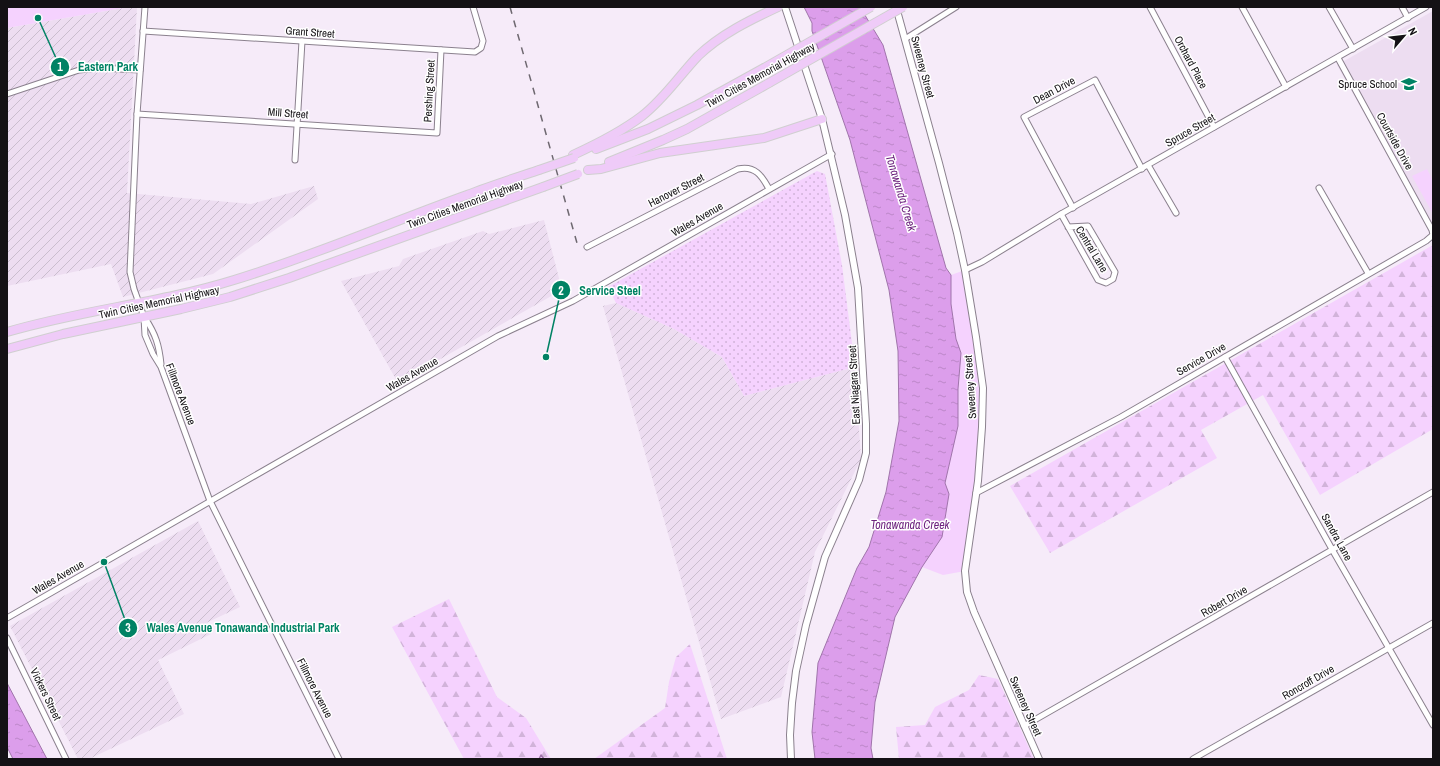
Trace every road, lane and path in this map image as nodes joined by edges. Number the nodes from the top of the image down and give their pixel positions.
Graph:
1 (145, 7) edge
2 (473, 7) edge
3 (778, 7) edge
4 (785, 7) edge
5 (871, 7) edge
6 (896, 7) edge
7 (903, 7) edge
8 (956, 7) edge
9 (1150, 7) edge
10 (1242, 7) edge
11 (1330, 7) edge
12 (1402, 7) edge
13 (1426, 7) edge
14 (1408, 18) junction
15 (143, 31) junction
16 (905, 39) junction
17 (302, 41) junction
18 (1354, 49) junction
19 (441, 50) junction
20 (1338, 58) junction
21 (140, 70) junction
22 (1286, 87) junction
23 (7, 94) edge
24 (137, 114) junction
25 (822, 120) junction
26 (297, 124) junction
27 (1214, 127) junction
28 (437, 133) joint
29 (832, 154) junction
30 (573, 156) junction
31 (295, 160) dead end
32 (1148, 165) junction
33 (1142, 169) junction
34 (588, 170) junction
35 (1320, 188) dead end
36 (769, 189) junction
37 (1073, 208) junction
38 (1176, 213) dead end
39 (1061, 214) junction
40 (1068, 227) junction
41 (1433, 235) edge
42 (587, 247) dead end
43 (965, 270) junction
44 (1368, 273) junction
45 (139, 302) junction
46 (144, 317) junction
47 (7, 332) edge
48 (7, 349) edge
49 (1225, 357) junction
50 (161, 367) junction
51 (1433, 492) edge
52 (976, 493) junction
53 (210, 501) junction
54 (1333, 551) junction
55 (7, 618) edge
56 (1433, 623) edge
57 (7, 638) edge
58 (1388, 648) junction
59 (1433, 725) edge
60 (1024, 726) junction
61 (66, 759) edge
62 (339, 759) edge
63 (791, 759) edge
64 (1039, 759) edge
65 (1193, 759) edge

1 - 15 street, Fillmore Avenue
2 - 19 street, Grant Street
3 - 30 main road
4 - 25 street, East Niagara Street
5 - 30 main road, Twin Cities Memorial Highway, bridge
6 - 16 street, Sweeney Street
7 - 34 main road, Twin Cities Memorial Highway, bridge
8 - 16 street
9 - 27 street, Orchard Place
10 - 22 street
11 - 18 street
12 - 14 street
13 - 14 street, Spruce Street
14 - 18 street, Spruce Street
15 - 17 street, Grant Street
15 - 21 street, Fillmore Avenue
16 - 43 street, Sweeney Street
17 - 19 street, Grant Street
17 - 26 street
18 - 20 street, Spruce Street
19 - 28 street, Pershing Street
20 - 22 street, Spruce Street
20 - 41 street, Courtside Drive
21 - 23 street
21 - 24 street, Fillmore Avenue
22 - 27 street, Spruce Street
24 - 26 street, Mill Street
24 - 45 street, Fillmore Avenue
25 - 29 street, East Niagara Street
25 - 34 main road
26 - 28 street, Mill Street
26 - 31 street
27 - 32 street, Spruce Street
29 - 36 street, Wales Avenue
29 - 63 street, East Niagara Street
30 - 45 main road, Twin Cities Memorial Highway, bridge
32 - 33 street, Spruce Street
32 - 38 street
33 - 37 street, Spruce Street
33 - 37 street, Dean Drive
34 - 46 main road, Twin Cities Memorial Highway, bridge
35 - 44 street
36 - 42 street, Hanover Street
36 - 53 street, Wales Avenue
37 - 39 street, Spruce Street
39 - 40 street, Central Lane
39 - 43 street, Spruce Street
40 - 40 street, Central Lane
41 - 44 street, Service Drive
43 - 52 street, Sweeney Street
44 - 49 street, Service Drive
45 - 46 street, Fillmore Avenue
45 - 47 main road, Twin Cities Memorial Highway
46 - 48 main road, Twin Cities Memorial Highway
46 - 50 street
46 - 50 street, Fillmore Avenue
49 - 52 street, Service Drive
49 - 54 street, Sandra Lane
50 - 53 street, Fillmore Avenue
51 - 54 street, Robert Drive
52 - 60 street, Sweeney Street
53 - 55 street, Wales Avenue
53 - 62 street, Fillmore Avenue
54 - 58 street, Sandra Lane
54 - 60 street, Robert Drive
56 - 58 street, Roncroff Drive
57 - 61 street, Vickers Street
58 - 59 street, Sandra Lane
58 - 65 street, Roncroff Drive
60 - 64 street, Sweeney Street

